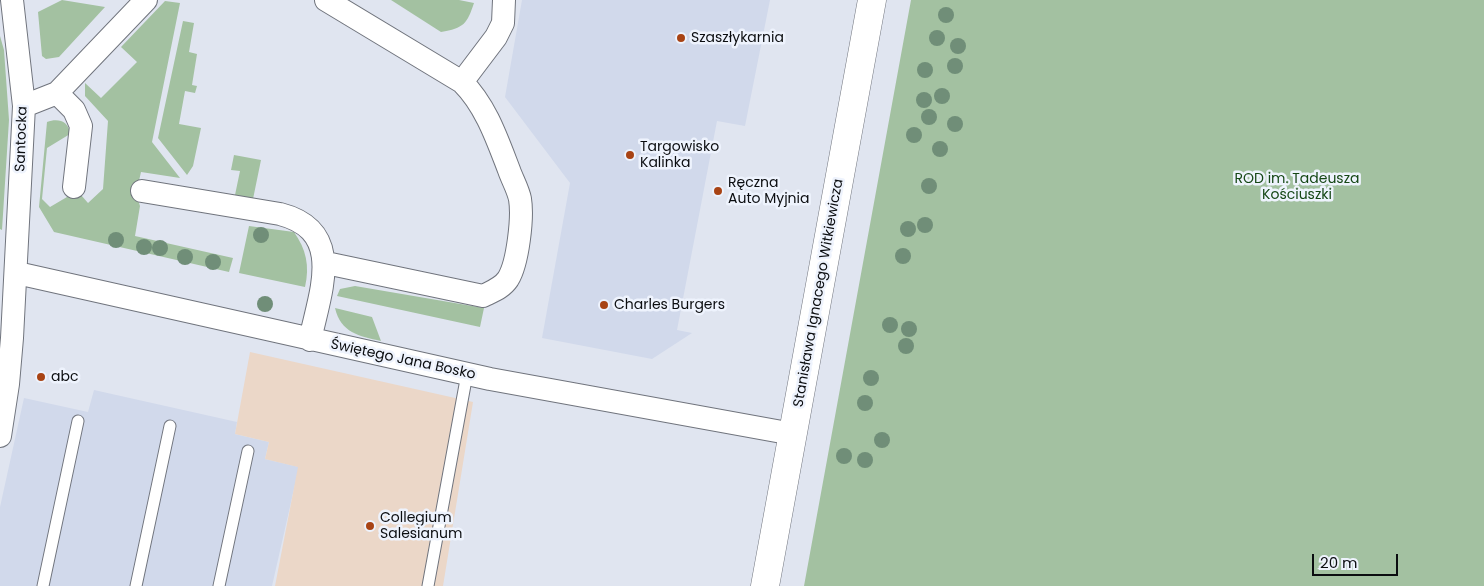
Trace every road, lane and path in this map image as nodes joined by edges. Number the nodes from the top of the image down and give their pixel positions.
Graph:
1 (146, 0) edge
2 (326, 0) edge
3 (504, 0) edge
4 (872, 0) edge
5 (8, 4) edge
6 (462, 82) junction
7 (56, 93) junction
8 (24, 106) junction
9 (74, 187) dead end
10 (142, 191) dead end
11 (326, 263) junction
12 (17, 273) junction
13 (310, 340) junction
14 (467, 374) junction
15 (78, 421) dead end
16 (170, 426) dead end
17 (793, 434) junction
18 (0, 436) edge
19 (248, 451) dead end
20 (43, 586) edge
21 (136, 586) edge
22 (219, 586) edge
23 (428, 586) edge
24 (765, 586) edge

1 - 7 street
2 - 6 street
3 - 6 street
4 - 17 street, Stanisława Ignacego Witkiewicza
5 - 8 street, Santocka
6 - 11 street
7 - 8 street
7 - 9 street
8 - 12 street, Santocka
10 - 11 street
11 - 13 street
12 - 13 street, Świętego Jana Bosko
12 - 18 street, Santocka
13 - 14 street, Świętego Jana Bosko
14 - 17 street, Świętego Jana Bosko
14 - 23 lane
15 - 20 lane
16 - 21 lane
17 - 24 street, Stanisława Ignacego Witkiewicza
19 - 22 lane

